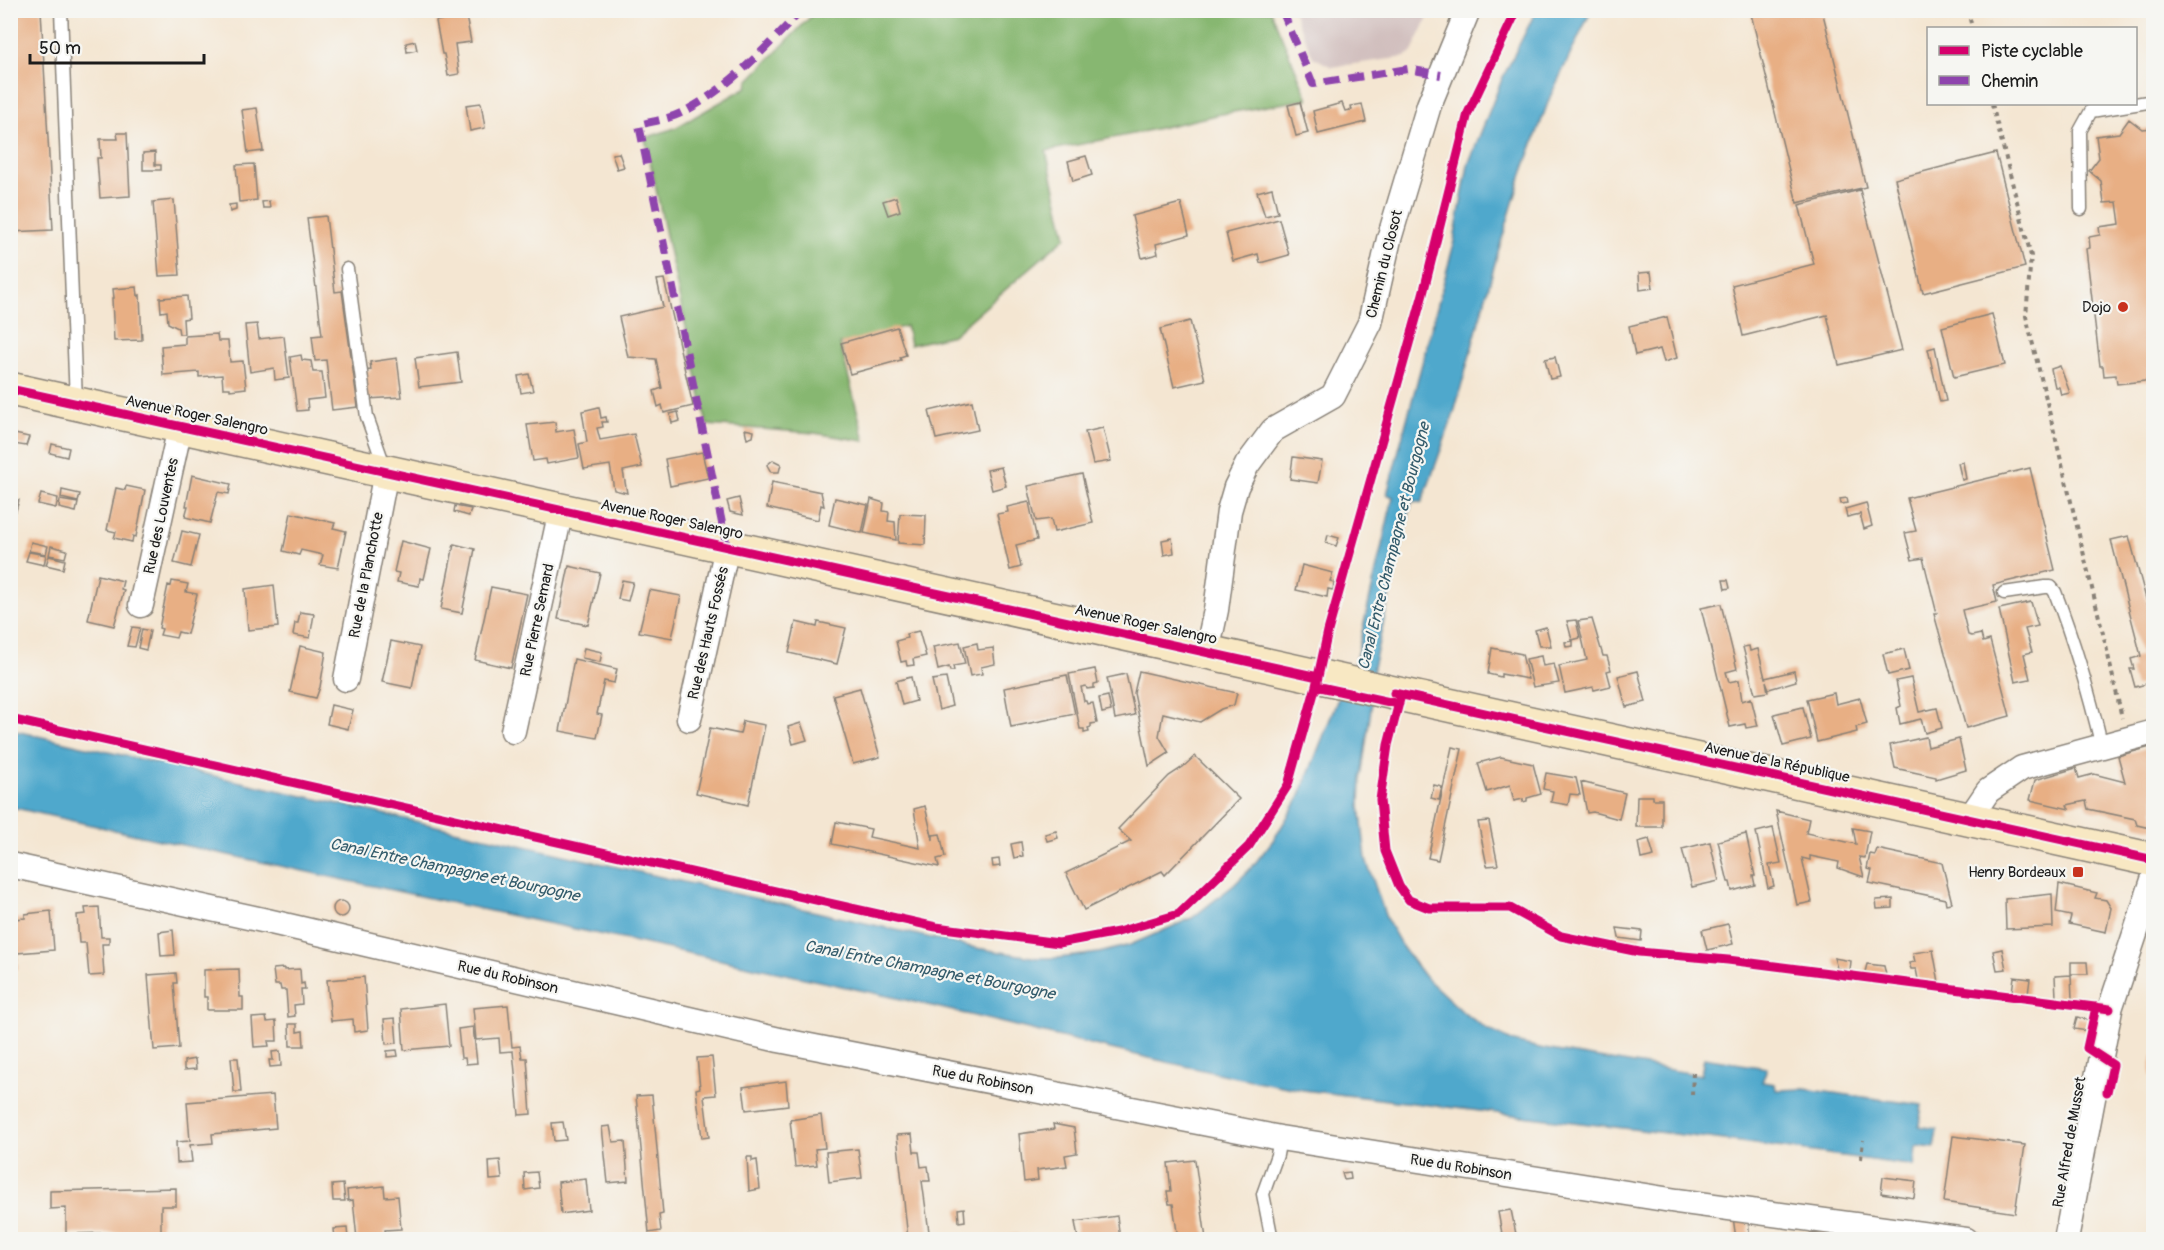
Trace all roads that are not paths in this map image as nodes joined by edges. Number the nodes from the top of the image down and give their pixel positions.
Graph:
1 (61, 10) edge
2 (1468, 10) edge
3 (2154, 101) edge
4 (2137, 104) edge
5 (2129, 105) edge
6 (2081, 209) dead end
7 (347, 269) dead end
8 (10, 389) edge
9 (76, 404) junction
10 (180, 427) junction
11 (386, 472) junction
12 (561, 510) junction
13 (727, 547) junction
14 (2004, 593) dead end
15 (141, 605) dead end
16 (1207, 652) junction
17 (346, 679) dead end
18 (1359, 686) joint
19 (689, 719) dead end
20 (513, 731) dead end
21 (2154, 732) edge
22 (2102, 747) junction
23 (1969, 819) junction
24 (2154, 860) edge
25 (10, 865) edge
26 (2154, 877) edge
27 (1280, 1138) junction
28 (1272, 1239) edge
29 (1966, 1239) edge
30 (2066, 1239) edge

1 - 9 lane
2 - 16 street, Chemin du Closot
3 - 4 lane
5 - 6 lane
7 - 11 lane
8 - 9 main road, Avenue Roger Salengro
9 - 10 main road, Avenue Roger Salengro
10 - 11 main road, Avenue Roger Salengro
10 - 15 street, Rue des Louventes
11 - 12 main road, Avenue Roger Salengro
11 - 17 street, Rue de la Planchotte
12 - 13 main road, Avenue Roger Salengro
12 - 20 street, Rue Pierre Semard
13 - 16 main road, Avenue Roger Salengro
13 - 19 street, Rue des Hauts Fossés
14 - 22 lane
16 - 18 main road, Avenue Roger Salengro
18 - 23 main road, Avenue de la République
21 - 22 street
22 - 23 street
23 - 24 main road, Avenue de la République
25 - 27 street, Rue du Robinson
26 - 30 street, Rue Alfred de Musset
27 - 28 lane
27 - 29 street, Rue du Robinson

